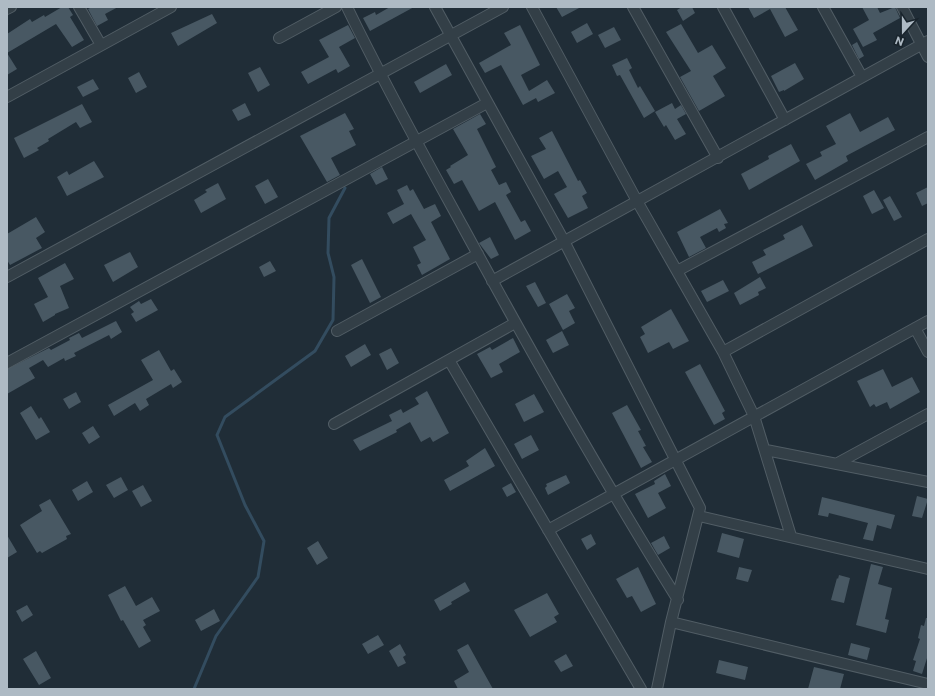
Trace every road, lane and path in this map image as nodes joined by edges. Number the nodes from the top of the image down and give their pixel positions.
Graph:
1 (11, 7) edge
2 (79, 7) edge
3 (171, 7) edge
4 (336, 7) edge
5 (347, 7) edge
6 (435, 7) edge
7 (503, 7) edge
8 (532, 7) edge
9 (633, 7) edge
10 (723, 7) edge
11 (823, 7) edge
12 (902, 7) edge
13 (7, 9) edge
14 (451, 36) junction
15 (279, 38) dead end
16 (925, 43) edge
17 (101, 45) junction
18 (928, 57) edge
19 (380, 75) junction
20 (862, 78) junction
21 (7, 97) edge
22 (487, 103) junction
23 (785, 120) junction
24 (928, 137) edge
25 (416, 142) junction
26 (718, 158) junction
27 (637, 201) junction
28 (928, 239) edge
29 (564, 241) junction
30 (478, 254) junction
31 (677, 271) junction
32 (7, 277) edge
33 (492, 281) junction
34 (928, 321) edge
35 (515, 323) junction
36 (915, 328) junction
37 (337, 331) dead end
38 (723, 352) junction
39 (928, 352) edge
40 (449, 360) junction
41 (7, 363) edge
42 (928, 414) edge
43 (754, 416) junction
44 (334, 424) dead end
45 (766, 450) junction
46 (675, 459) junction
47 (836, 464) junction
48 (928, 482) edge
49 (612, 493) junction
50 (699, 516) junction
51 (548, 530) junction
52 (791, 536) junction
53 (928, 569) edge
54 (678, 600) junction
55 (671, 622) junction
56 (928, 684) edge
57 (641, 689) edge
58 (657, 689) edge

1 - 13 street
2 - 17 street
3 - 17 street
4 - 15 street
5 - 19 street
6 - 14 street
7 - 14 street
8 - 27 street
9 - 26 street
10 - 23 street
11 - 20 street
12 - 16 street
14 - 19 street
14 - 22 street
16 - 18 street
16 - 20 street
17 - 21 street
19 - 25 street
19 - 32 street
20 - 23 street
22 - 25 street
22 - 29 street
23 - 26 street
24 - 31 street
25 - 30 street
25 - 41 street
26 - 27 street
27 - 29 street
27 - 31 street
28 - 38 street
29 - 33 street
29 - 46 street
30 - 33 street
30 - 37 street
31 - 38 street
33 - 35 street
34 - 36 street
35 - 40 street
35 - 49 street
36 - 39 street
36 - 43 street
38 - 43 street
40 - 44 street
40 - 51 street
42 - 47 street
43 - 45 street
43 - 46 street
45 - 47 street
45 - 52 street
46 - 49 street
46 - 50 street
47 - 48 street
49 - 51 street
49 - 54 street
50 - 52 street
50 - 54 street
51 - 57 street
52 - 53 street
54 - 55 street
55 - 56 street
55 - 58 street

